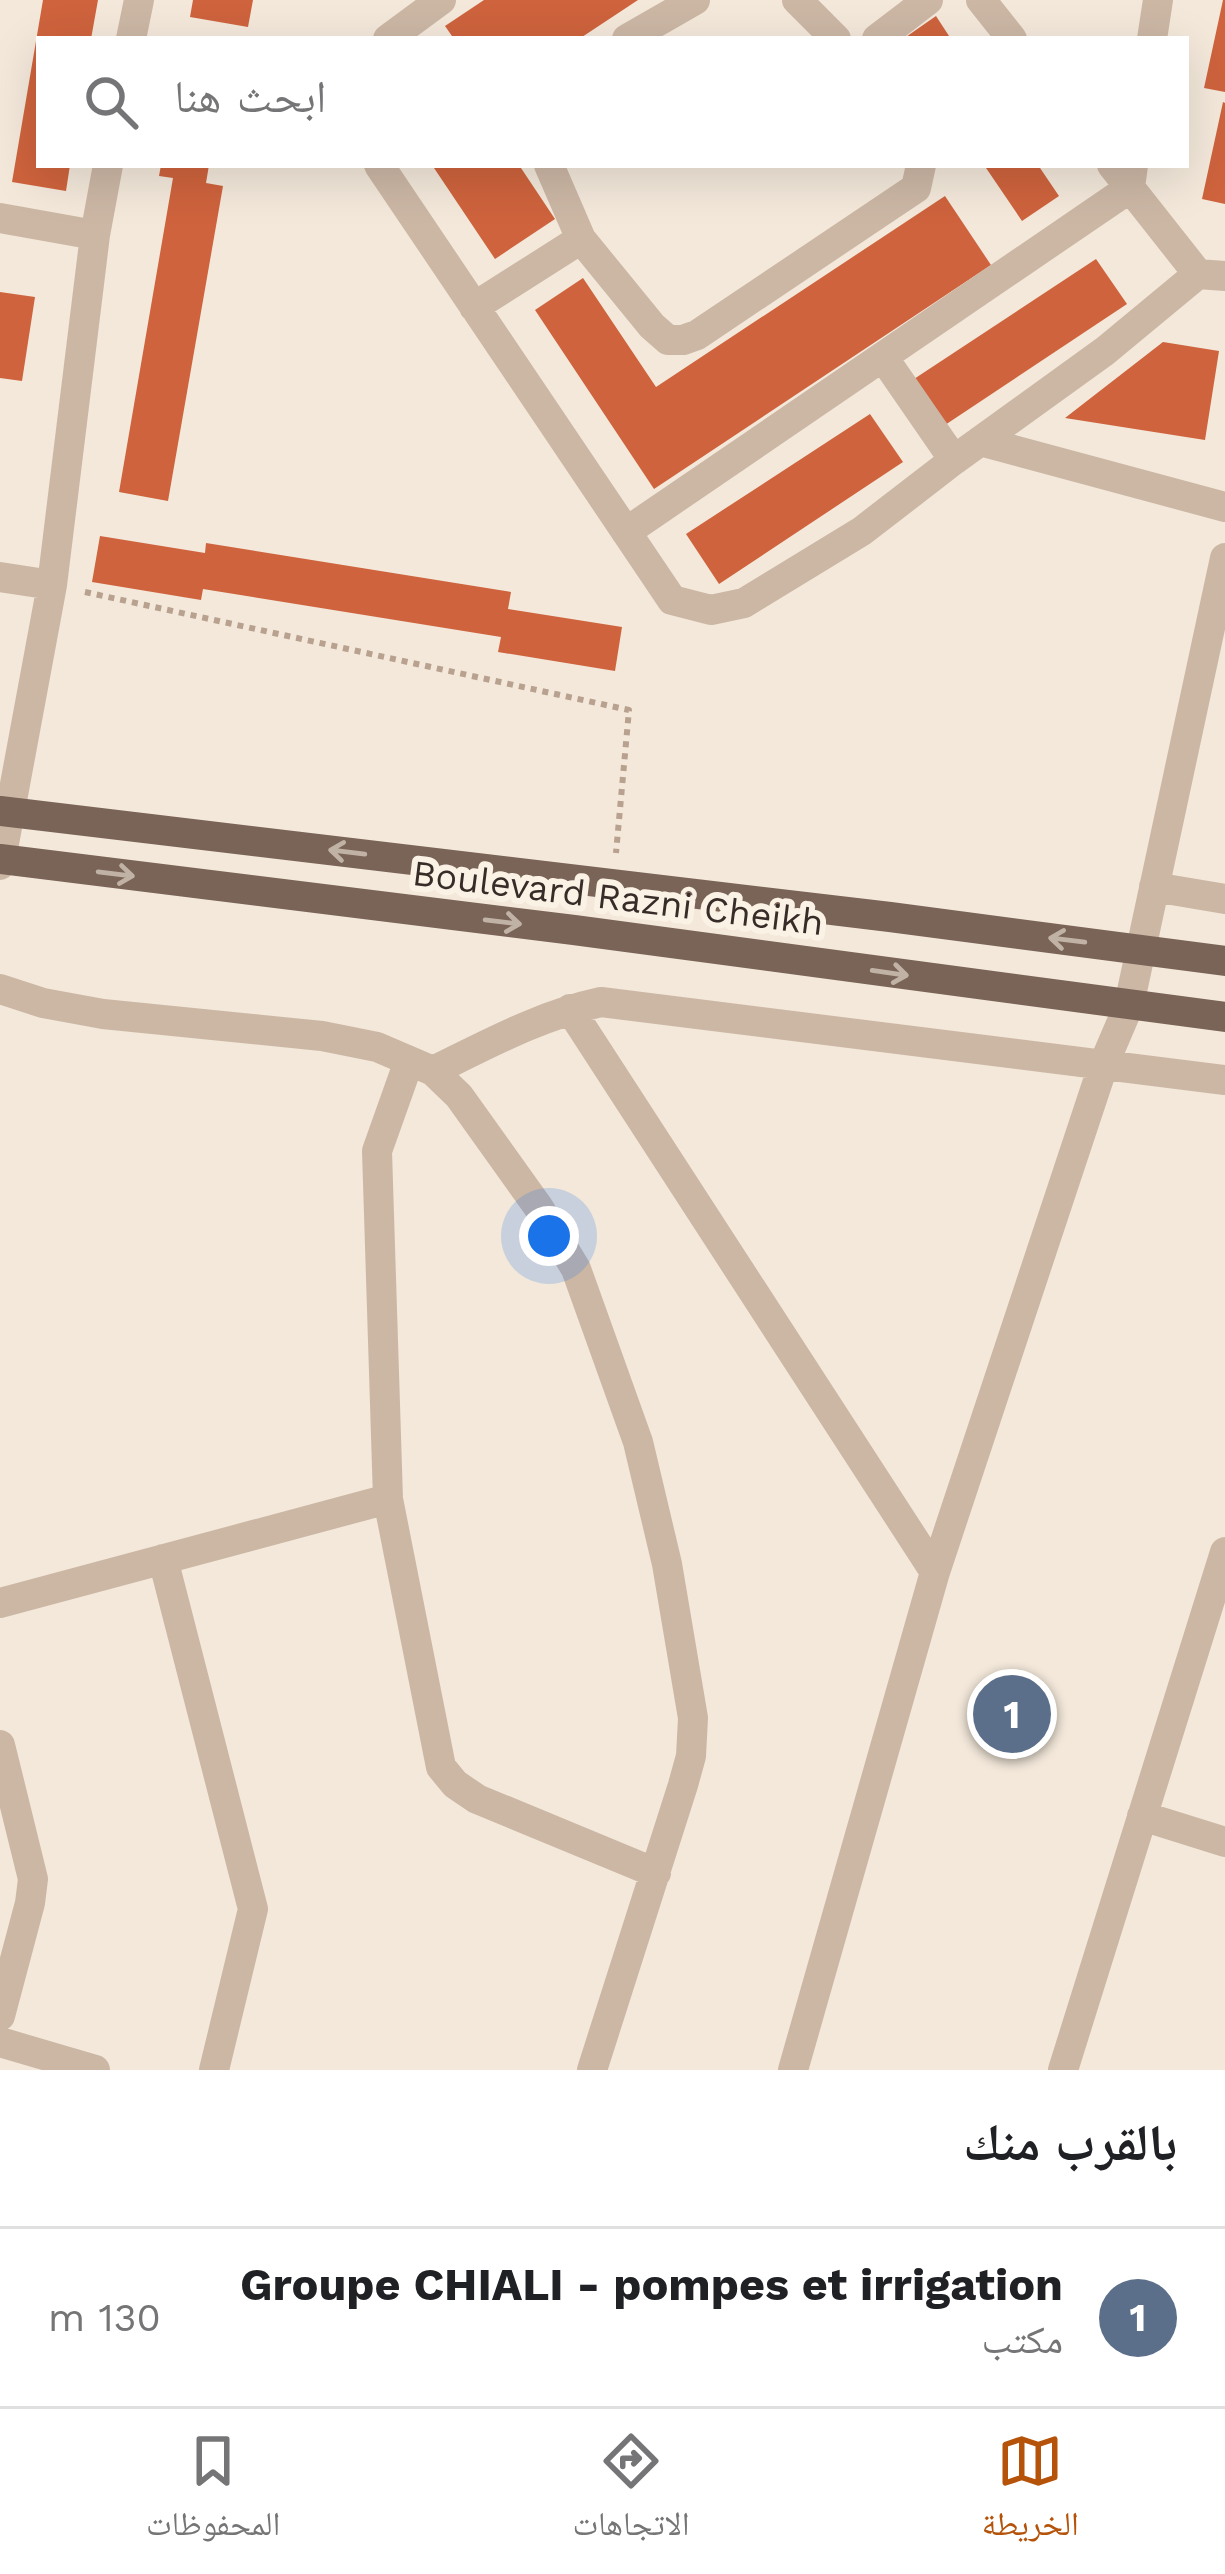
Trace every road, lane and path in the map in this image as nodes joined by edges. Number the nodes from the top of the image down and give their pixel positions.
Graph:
1 (139, 0) edge
2 (441, 0) edge
3 (695, 0) edge
4 (797, 0) edge
5 (928, 0) edge
6 (981, 0) edge
7 (1158, 0) edge
8 (132, 36) edge
9 (392, 36) edge
10 (632, 36) edge
11 (833, 36) edge
12 (881, 36) edge
13 (1010, 36) edge
14 (1152, 36) edge
15 (107, 168) edge
16 (381, 168) edge
17 (550, 168) edge
18 (920, 168) edge
19 (1125, 173) edge
20 (0, 218) edge
21 (95, 235) junction
22 (581, 239) junction
23 (1211, 275) edge
24 (474, 307) junction
25 (883, 357) junction
26 (967, 451) junction
27 (1225, 507) edge
28 (626, 532) junction
29 (1225, 558) edge
30 (0, 577) edge
31 (52, 585) junction
32 (4, 811) edge
33 (0, 861) edge
34 (613, 885) junction
35 (1154, 887) junction
36 (1225, 898) edge
37 (1141, 949) junction
38 (1225, 961) edge
39 (0, 989) edge
40 (1129, 1005) junction
41 (570, 1009) junction
42 (1225, 1017) edge
43 (421, 1066) junction
44 (1103, 1066) junction
45 (1225, 1080) edge
46 (388, 1499) junction
47 (1225, 1552) edge
48 (163, 1559) junction
49 (935, 1572) junction
50 (0, 1603) edge
51 (0, 1745) edge
52 (9, 1808) edge
53 (1142, 1816) junction
54 (1225, 1842) edge
55 (656, 1873) junction
56 (0, 2016) edge
57 (0, 2042) edge
58 (95, 2070) edge
59 (214, 2070) edge
60 (592, 2070) edge
61 (793, 2070) edge
62 (1063, 2070) edge

1 - 8 street
2 - 9 street
3 - 10 street
4 - 11 street
5 - 12 street
6 - 13 street
7 - 14 street
15 - 21 street
16 - 24 street
17 - 22 street
18 - 22 street
19 - 23 street
19 - 25 street
20 - 21 street
21 - 31 street
22 - 24 street
23 - 26 street
24 - 28 street
25 - 26 street
25 - 28 street
26 - 27 street
26 - 28 street
29 - 35 street
30 - 31 street
31 - 32 street
31 - 34 path
32 - 33 street
34 -> 32 main road, Boulevard Razni Cheikh
33 -> 40 main road, Boulevard Razni Cheikh
37 -> 34 main road, Boulevard Razni Cheikh
35 - 36 street
35 - 37 street
37 - 38 main road, Boulevard Razni Cheikh
37 - 40 street
39 - 43 street
40 - 42 main road, Boulevard Razni Cheikh
40 - 44 street
41 - 43 street
41 - 44 street
41 - 49 street
43 - 46 street
43 - 55 street
44 - 45 street
44 - 49 street
46 - 48 street
46 - 55 street
47 - 53 street
48 - 50 street
48 - 59 street
49 - 61 street
51 - 52 street
52 - 56 street
53 - 54 street
53 - 62 street
55 - 60 street
57 - 58 street

